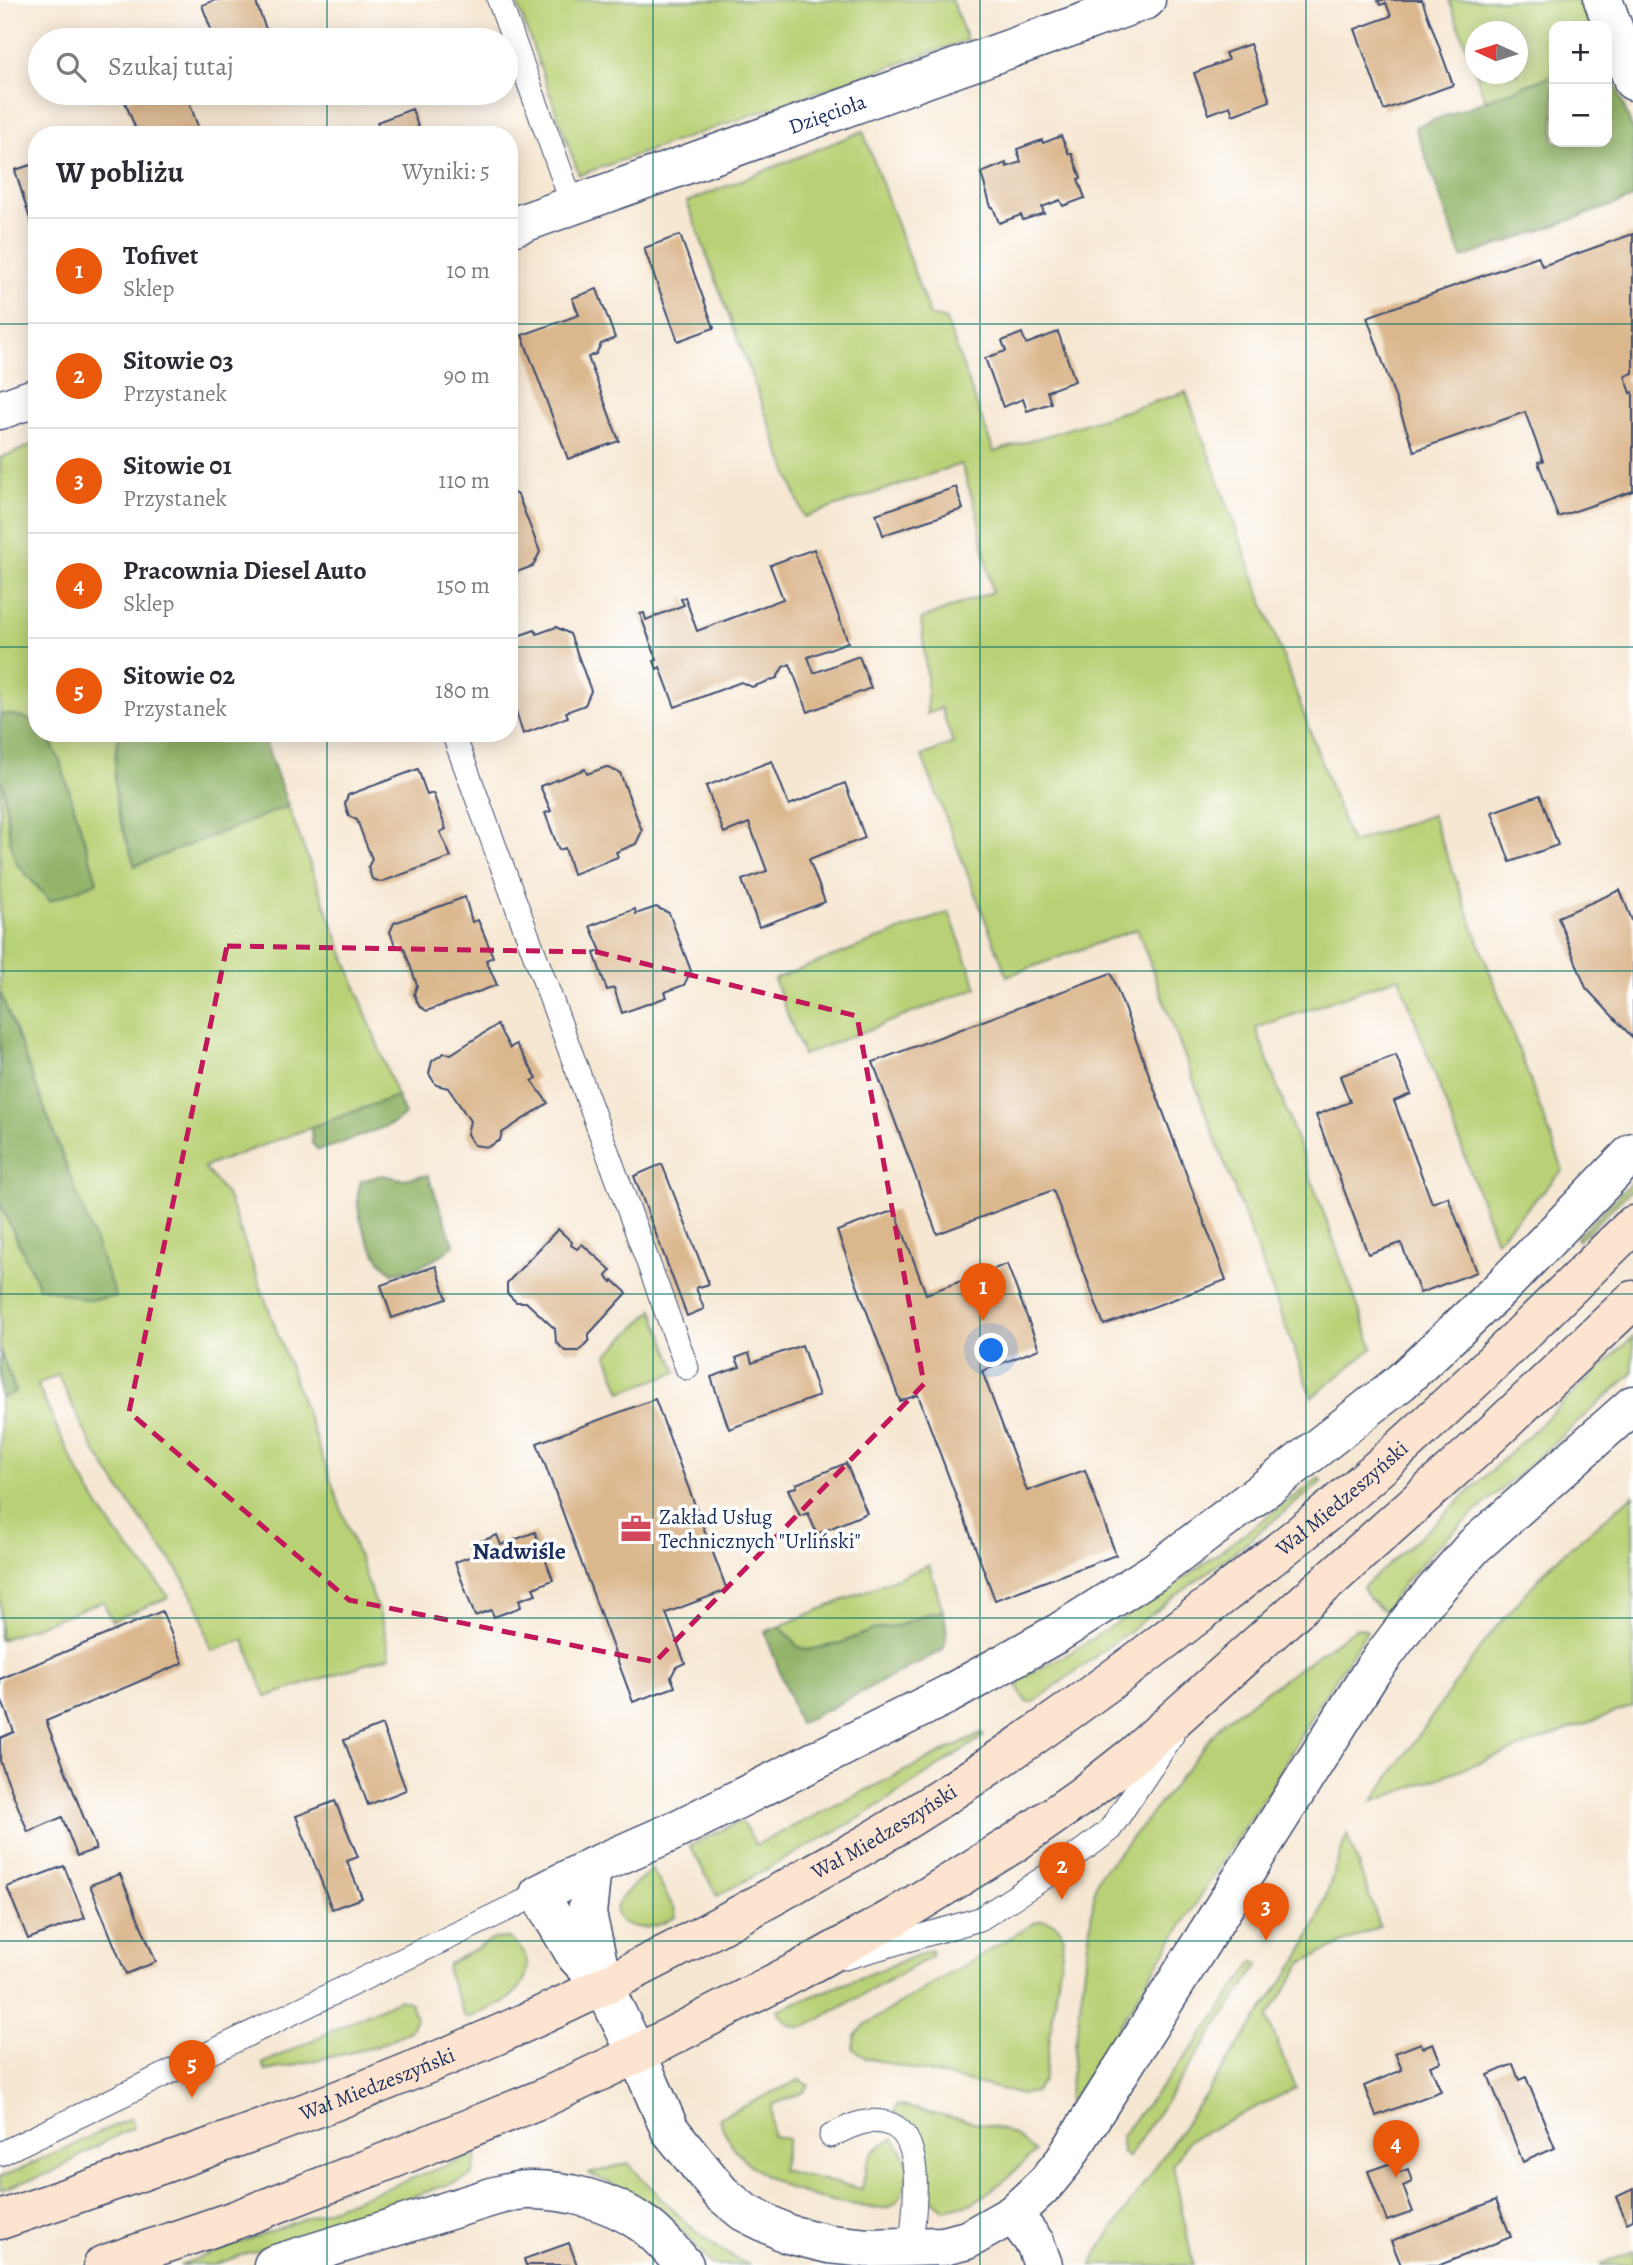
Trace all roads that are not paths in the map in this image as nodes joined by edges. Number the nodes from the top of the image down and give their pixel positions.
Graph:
1 (499, 0) edge
2 (1146, 0) edge
3 (1603, 0) edge
4 (509, 28) edge
5 (518, 53) edge
6 (1633, 81) edge
7 (573, 206) junction
8 (518, 225) edge
9 (28, 400) edge
10 (0, 410) edge
11 (456, 742) edge
12 (1633, 1152) edge
13 (1633, 1225) edge
14 (1633, 1300) edge
15 (687, 1368) dead end
16 (1633, 1405) edge
17 (593, 1867) junction
18 (539, 1894) junction
19 (603, 1985) junction
20 (637, 2054) junction
21 (831, 2136) dead end
22 (0, 2154) edge
23 (1013, 2214) junction
24 (0, 2220) edge
25 (911, 2247) junction
26 (103, 2265) edge
27 (273, 2265) edge
28 (684, 2265) edge
29 (1043, 2265) edge

1 - 4 lane
2 - 7 street, Dzięcioła
3 - 6 street
5 - 7 lane
7 - 8 street, Dzięcioła
9 - 10 street
11 - 15 lane
12 - 17 street
13 - 19 main road, Wał Miedzeszyński
14 - 20 main road
16 - 23 street
17 - 18 street
17 - 19 street
18 - 19 street
18 - 22 lane
19 - 20 street
19 - 24 main road, Wał Miedzeszyński
20 - 25 street
20 - 26 main road
21 - 25 lane
23 - 25 street
23 - 29 street
27 - 28 street

